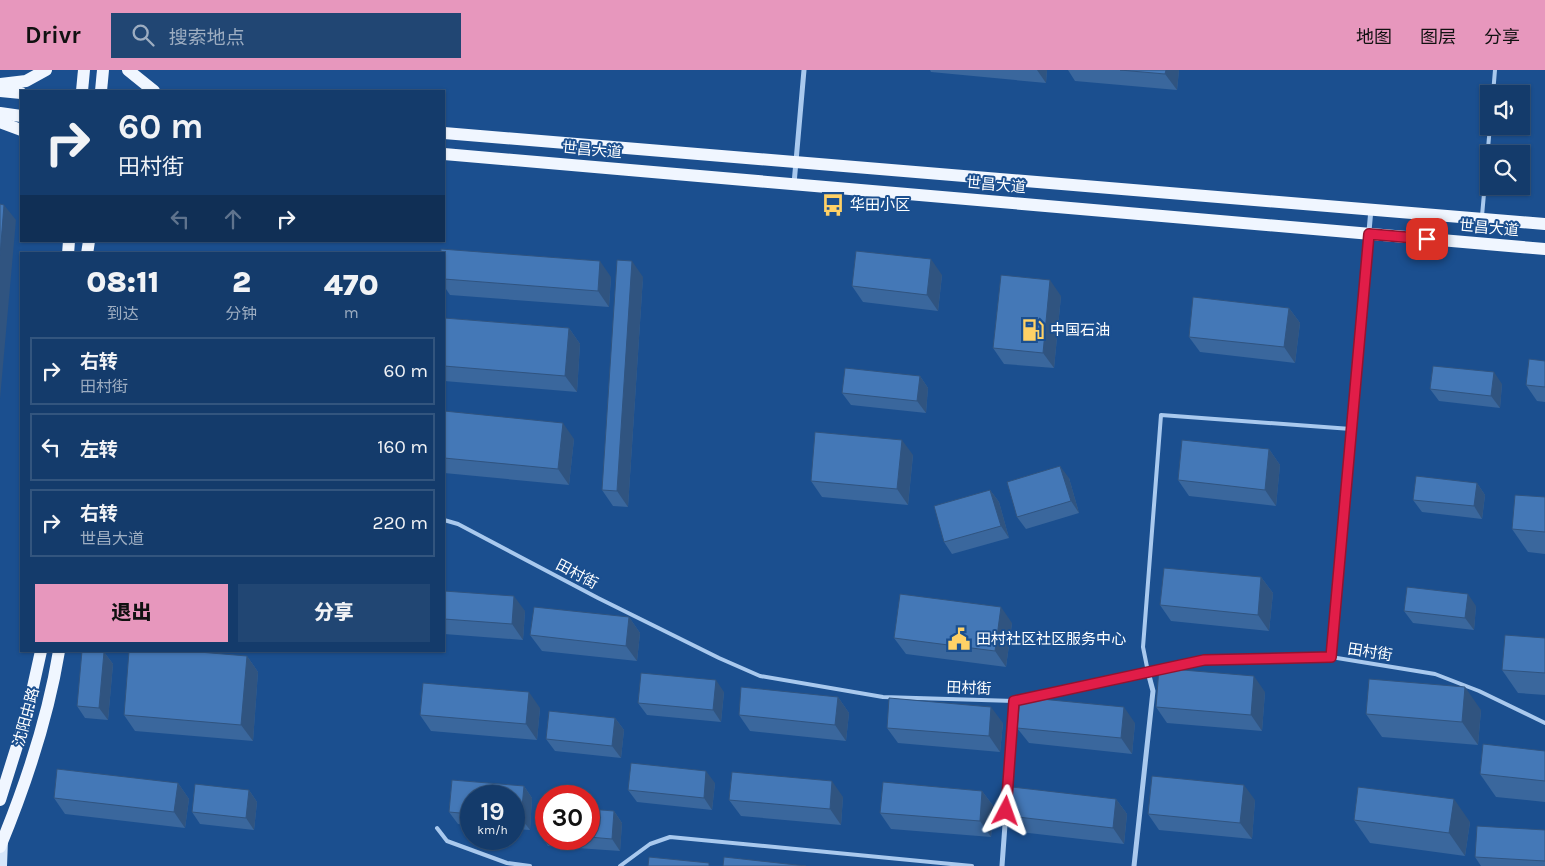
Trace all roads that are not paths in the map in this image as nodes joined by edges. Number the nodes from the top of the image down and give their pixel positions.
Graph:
1 (46, 70) edge
2 (84, 70) edge
3 (104, 70) edge
4 (128, 70) edge
5 (804, 70) edge
6 (1495, 70) edge
7 (0, 84) edge
8 (1494, 85) edge
9 (82, 90) edge
10 (101, 90) edge
11 (153, 90) edge
12 (0, 91) edge
13 (20, 93) edge
14 (0, 113) edge
15 (20, 116) edge
16 (0, 122) edge
17 (20, 130) edge
18 (445, 133) edge
19 (1489, 135) edge
20 (445, 154) edge
21 (797, 163) junction
22 (794, 184) junction
23 (1371, 209) junction
24 (1482, 218) junction
25 (1545, 224) edge
26 (1369, 234) junction
27 (1545, 248) edge
28 (1352, 429) junction
29 (445, 520) edge
30 (41, 652) edge
31 (59, 652) edge
32 (1331, 657) junction
33 (1148, 672) junction
34 (1014, 701) junction
35 (1545, 723) edge
36 (0, 800) edge
37 (437, 828) dead end
38 (2, 842) edge
39 (2, 866) edge
40 (530, 866) edge
41 (620, 866) edge
42 (972, 866) edge
43 (1002, 866) edge
44 (1134, 866) edge

1 - 7 main road
2 - 9 main road
3 - 10 main road
4 - 11 main road
5 - 21 street
6 - 8 lane
12 - 13 main road
14 - 15 main road
16 - 17 main road
18 - 21 main road, 世昌大道
19 - 24 lane
20 - 22 main road, 世昌大道
21 - 22 street
21 - 23 main road, 世昌大道
22 - 26 main road, 世昌大道
23 - 24 main road, 世昌大道
23 - 26 street
24 - 25 main road, 世昌大道
26 - 27 main road, 世昌大道
26 - 28 street
28 - 32 street
28 - 33 lane
29 - 34 lane, 田村街
30 - 36 main road
31 - 38 main road, 沈阳中路
32 - 33 lane, 田村街
32 - 35 lane, 田村街
33 - 34 lane, 田村街
33 - 44 street
34 - 43 street
37 - 40 lane
38 - 39 main road
41 - 42 lane

